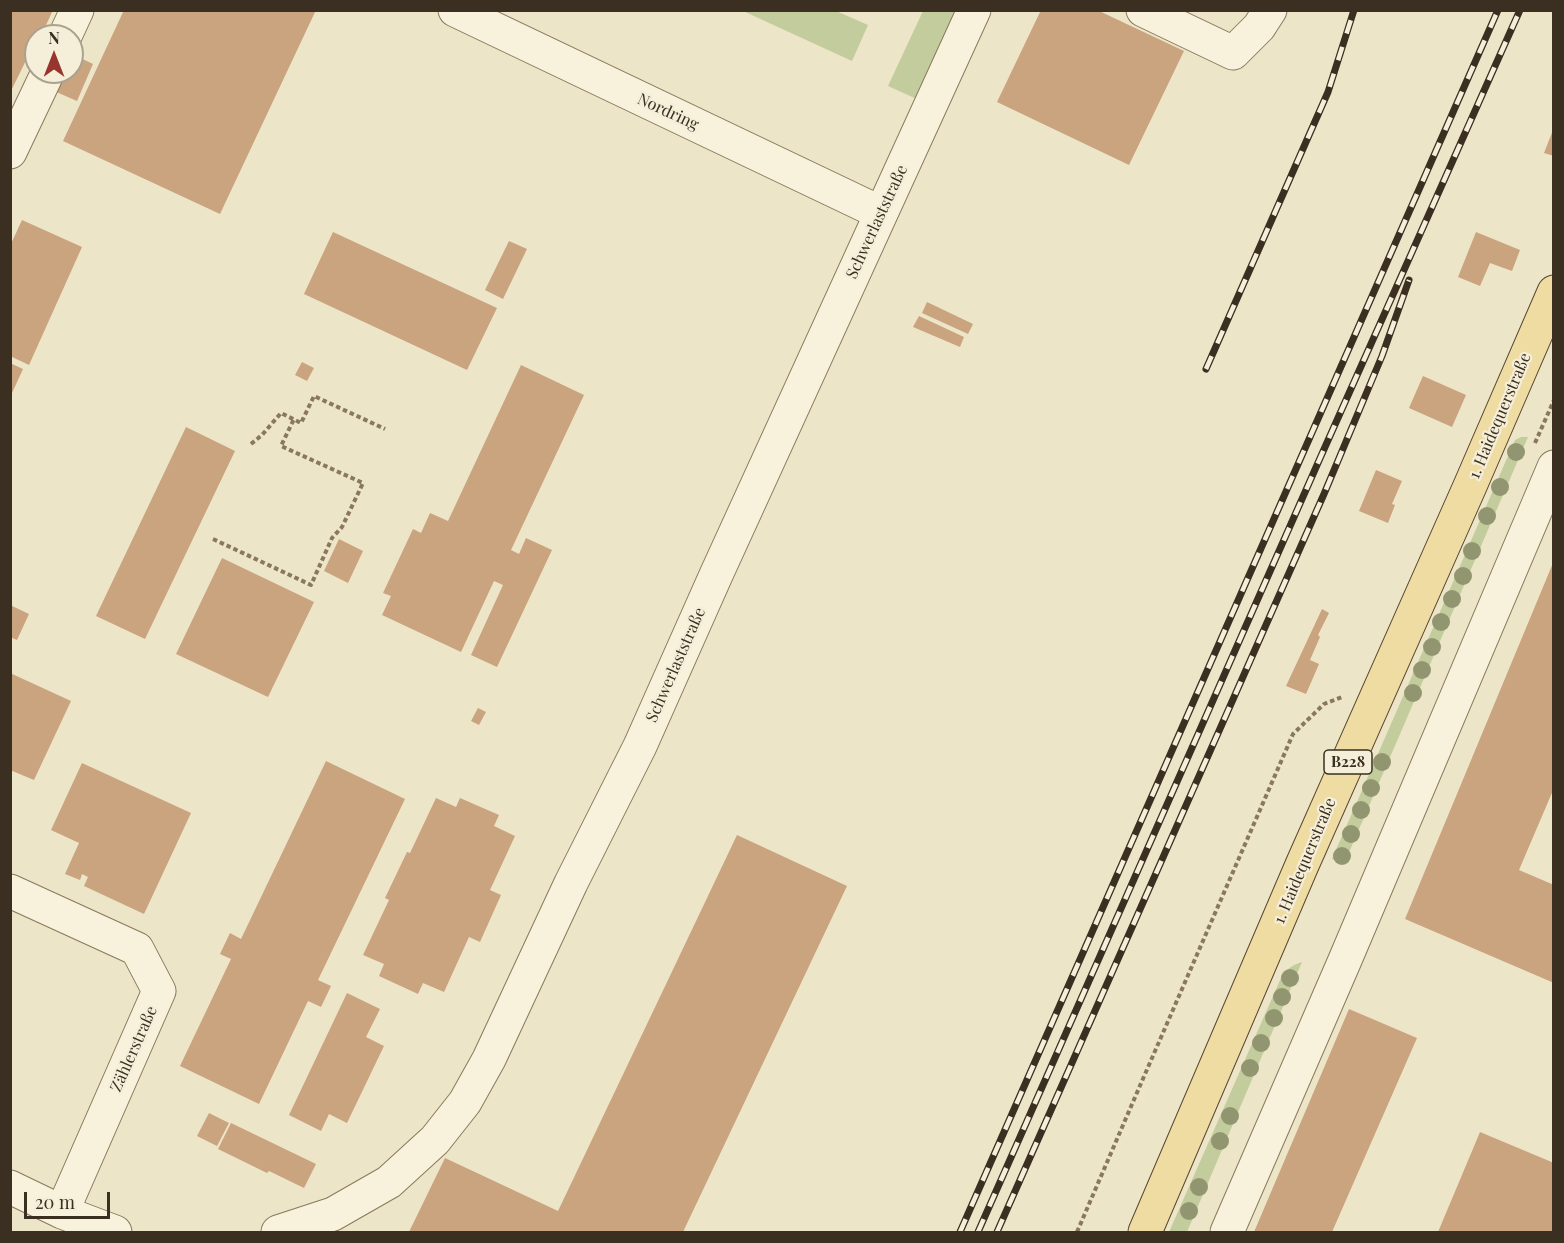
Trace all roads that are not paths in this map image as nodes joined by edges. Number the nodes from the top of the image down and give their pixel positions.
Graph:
1 (77, 10) edge
2 (455, 10) edge
3 (974, 10) edge
4 (1143, 10) edge
5 (1270, 10) edge
6 (71, 24) edge
7 (42, 84) edge
8 (13, 142) edge
9 (881, 213) junction
10 (1554, 292) edge
11 (1554, 467) edge
12 (10, 891) edge
13 (10, 1187) edge
14 (62, 1212) junction
15 (115, 1233) edge
16 (278, 1233) edge
17 (1145, 1233) edge
18 (1227, 1233) edge

1 - 6 lane
2 - 9 lane, Nordring
3 - 9 lane, Schwerlaststraße
4 - 5 lane
7 - 8 lane
9 - 16 lane, Schwerlaststraße
10 - 17 main road, 1. Haidequerstraße / B228
11 - 18 lane
12 - 14 lane, Zählerstraße
13 - 14 lane
14 - 15 lane

